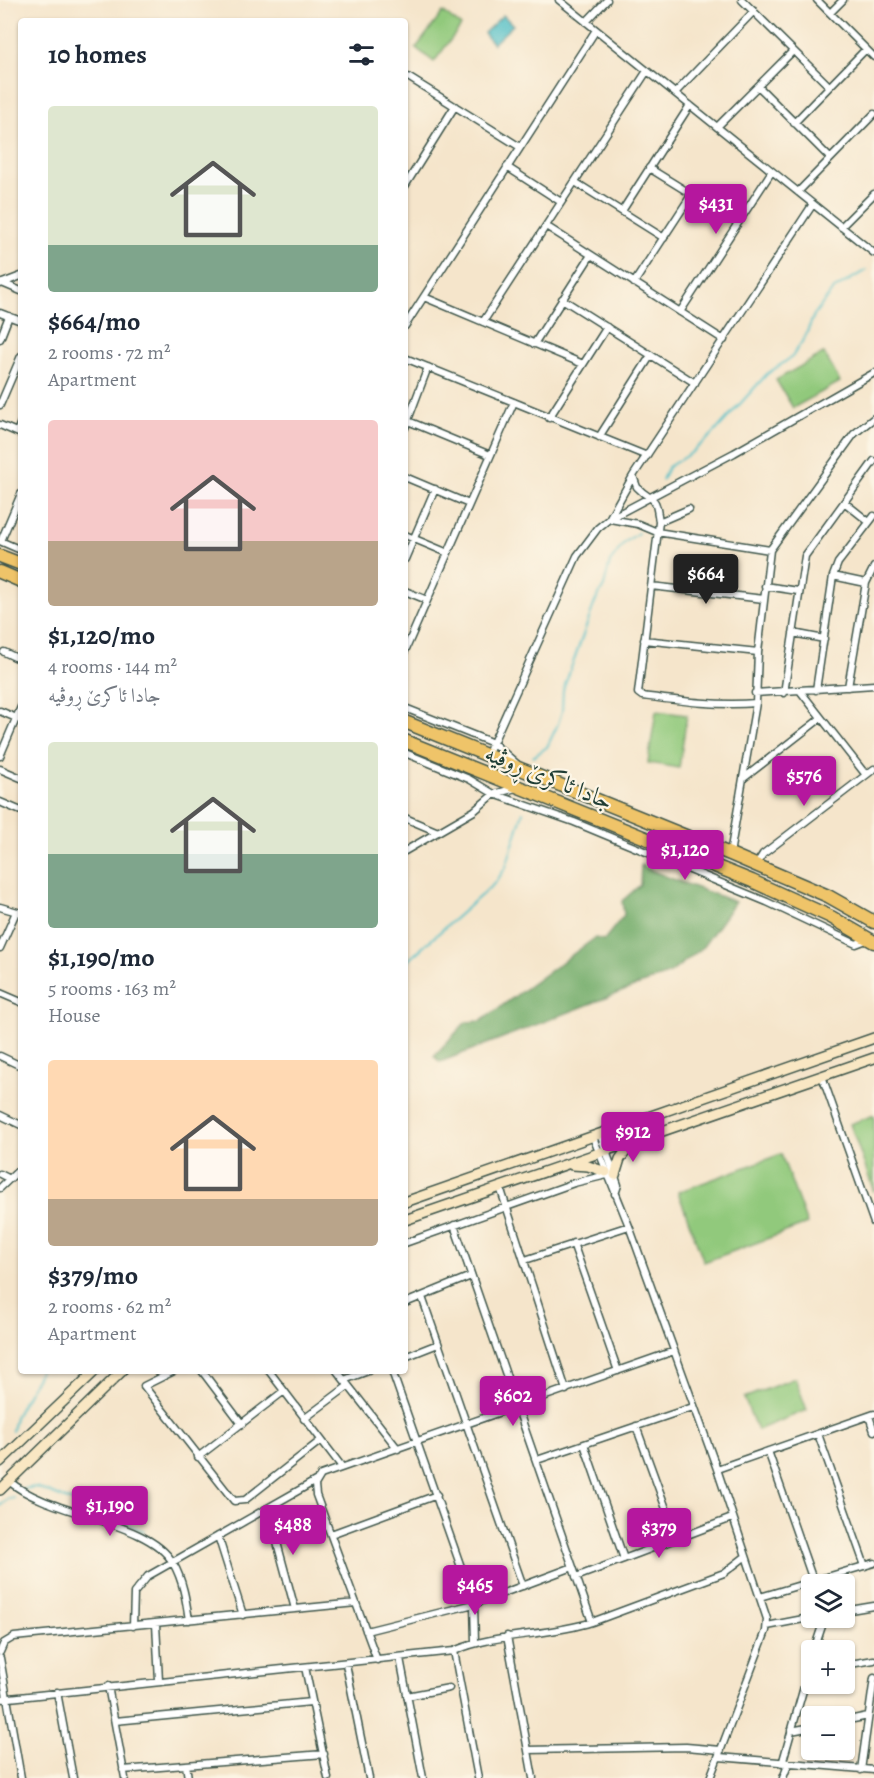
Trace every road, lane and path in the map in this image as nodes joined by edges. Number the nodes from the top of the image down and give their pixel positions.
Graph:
1 (559, 0) edge
2 (607, 0) edge
3 (742, 0) edge
4 (817, 0) edge
5 (843, 0) edge
6 (754, 11) junction
7 (831, 13) junction
8 (586, 22) junction
9 (596, 30) junction
10 (866, 49) junction
11 (793, 51) junction
12 (874, 57) edge
13 (647, 71) junction
14 (408, 77) dead end
15 (758, 86) junction
16 (828, 86) junction
17 (675, 93) junction
18 (690, 105) junction
19 (455, 106) junction
20 (874, 114) edge
21 (794, 123) junction
22 (717, 127) junction
23 (520, 147) junction
24 (830, 158) junction
25 (507, 167) junction
26 (650, 168) junction
27 (771, 171) junction
28 (408, 181) edge
29 (575, 182) junction
30 (798, 192) junction
31 (692, 194) junction
32 (874, 194) edge
33 (561, 202) junction
34 (813, 204) junction
35 (622, 211) junction
36 (738, 223) junction
37 (546, 226) junction
38 (841, 227) junction
39 (664, 238) junction
40 (874, 254) edge
41 (591, 255) junction
42 (18, 277) edge
43 (634, 283) junction
44 (1, 284) edge
45 (18, 290) edge
46 (424, 297) junction
47 (562, 299) junction
48 (680, 312) junction
49 (0, 313) edge
50 (9, 316) junction
51 (18, 320) edge
52 (408, 321) edge
53 (483, 322) junction
54 (607, 327) junction
55 (0, 339) edge
56 (724, 340) junction
57 (534, 344) junction
58 (651, 356) junction
59 (408, 359) edge
60 (18, 363) edge
61 (583, 364) junction
62 (428, 367) junction
63 (874, 373) edge
64 (695, 383) junction
65 (513, 402) junction
66 (0, 405) edge
67 (549, 418) junction
68 (874, 418) edge
69 (408, 421) joint
70 (0, 425) edge
71 (18, 433) edge
72 (599, 437) junction
73 (490, 455) junction
74 (647, 456) junction
75 (874, 461) edge
76 (633, 476) junction
77 (408, 478) edge
78 (435, 489) junction
79 (652, 495) junction
80 (18, 501) edge
81 (844, 502) junction
82 (469, 504) junction
83 (689, 509) dead end
84 (609, 519) junction
85 (872, 519) edge
86 (659, 522) junction
87 (657, 532) junction
88 (408, 536) edge
89 (414, 539) junction
90 (0, 541) edge
91 (18, 549) edge
92 (770, 550) junction
93 (408, 552) edge
94 (448, 553) junction
95 (0, 556) edge
96 (18, 563) edge
97 (874, 567) edge
98 (0, 572) edge
99 (833, 576) junction
100 (11, 579) edge
101 (866, 583) junction
102 (651, 586) junction
103 (765, 586) junction
104 (798, 591) junction
105 (408, 592) edge
106 (764, 599) junction
107 (427, 600) junction
108 (793, 633) junction
109 (824, 639) junction
110 (644, 640) junction
111 (408, 642) edge
112 (4, 652) dead end
113 (758, 652) junction
114 (18, 659) edge
115 (874, 685) edge
116 (848, 687) junction
117 (816, 690) junction
118 (801, 692) junction
119 (755, 693) junction
120 (784, 693) junction
121 (756, 703) junction
122 (408, 709) edge
123 (0, 711) edge
124 (821, 718) junction
125 (18, 719) edge
126 (18, 721) edge
127 (408, 723) edge
128 (408, 742) edge
129 (493, 742) junction
130 (408, 754) edge
131 (0, 756) edge
132 (487, 756) junction
133 (874, 769) edge
134 (0, 770) edge
135 (522, 770) junction
136 (866, 775) junction
137 (18, 777) edge
138 (494, 777) junction
139 (744, 778) junction
140 (518, 787) junction
141 (494, 794) junction
142 (0, 802) edge
143 (18, 810) edge
144 (408, 819) edge
145 (438, 832) junction
146 (408, 849) edge
147 (730, 854) junction
148 (686, 855) junction
149 (756, 866) junction
150 (681, 867) junction
151 (0, 907) edge
152 (18, 912) edge
153 (18, 914) edge
154 (874, 922) edge
155 (872, 940) edge
156 (0, 948) edge
157 (0, 993) edge
158 (18, 1001) edge
159 (874, 1038) edge
160 (0, 1056) edge
161 (874, 1058) edge
162 (18, 1065) edge
163 (777, 1072) junction
164 (822, 1076) junction
165 (783, 1088) junction
166 (0, 1115) edge
167 (18, 1124) edge
168 (596, 1136) junction
169 (633, 1142) junction
170 (603, 1152) junction
171 (563, 1166) junction
172 (18, 1171) edge
173 (0, 1174) edge
174 (609, 1174) junction
175 (10, 1179) junction
176 (500, 1187) junction
177 (0, 1188) edge
178 (408, 1201) edge
179 (506, 1206) junction
180 (409, 1219) edge
181 (874, 1223) edge
182 (454, 1225) junction
183 (629, 1226) junction
184 (408, 1242) edge
185 (573, 1243) junction
186 (525, 1260) junction
187 (471, 1276) junction
188 (422, 1296) junction
189 (408, 1302) edge
190 (438, 1344) junction
191 (674, 1351) junction
192 (408, 1356) edge
193 (618, 1371) junction
194 (92, 1374) edge
195 (119, 1374) edge
196 (168, 1374) edge
197 (204, 1374) edge
198 (271, 1374) edge
199 (339, 1374) edge
200 (362, 1374) edge
201 (393, 1374) edge
202 (346, 1383) junction
203 (566, 1390) junction
204 (284, 1391) junction
205 (518, 1407) junction
206 (693, 1407) junction
207 (872, 1415) edge
208 (304, 1419) junction
209 (242, 1424) junction
210 (468, 1424) junction
211 (636, 1426) junction
212 (874, 1431) edge
213 (818, 1434) junction
214 (320, 1441) junction
215 (418, 1442) junction
216 (584, 1444) junction
217 (398, 1449) junction
218 (768, 1451) junction
219 (198, 1457) junction
220 (537, 1461) junction
221 (0, 1462) edge
222 (342, 1467) junction
223 (717, 1469) junction
224 (317, 1480) junction
225 (9, 1481) junction
226 (0, 1490) edge
227 (437, 1495) junction
228 (268, 1509) junction
229 (732, 1518) junction
230 (331, 1534) junction
231 (218, 1536) junction
232 (676, 1539) junction
233 (746, 1556) junction
234 (624, 1559) junction
235 (173, 1563) junction
236 (874, 1563) edge
237 (865, 1566) junction
238 (573, 1567) junction
239 (811, 1574) edge
240 (841, 1574) edge
241 (576, 1577) junction
242 (523, 1586) junction
243 (801, 1586) edge
244 (760, 1597) junction
245 (356, 1603) junction
246 (474, 1604) junction
247 (874, 1606) edge
248 (295, 1609) junction
249 (855, 1609) edge
250 (243, 1615) junction
251 (801, 1619) edge
252 (189, 1620) junction
253 (592, 1622) junction
254 (156, 1624) junction
255 (133, 1626) junction
256 (767, 1626) junction
257 (366, 1630) junction
258 (507, 1636) junction
259 (475, 1642) junction
260 (0, 1652) edge
261 (454, 1652) junction
262 (0, 1658) edge
263 (400, 1658) junction
264 (377, 1660) junction
265 (874, 1660) edge
266 (855, 1663) edge
267 (346, 1664) junction
268 (305, 1667) junction
269 (874, 1678) edge
270 (159, 1681) junction
271 (108, 1686) junction
272 (449, 1688) dead end
273 (57, 1692) junction
274 (803, 1694) edge
275 (407, 1696) junction
276 (3, 1699) edge
277 (311, 1702) junction
278 (868, 1716) junction
279 (855, 1719) edge
280 (115, 1721) junction
281 (801, 1729) edge
282 (791, 1731) junction
283 (528, 1750) junction
284 (720, 1753) junction
285 (324, 1754) junction
286 (785, 1764) junction
287 (186, 1765) junction
288 (123, 1770) junction
289 (861, 1770) junction
290 (874, 1770) edge
291 (21, 1778) edge
292 (73, 1778) edge
293 (125, 1778) edge
294 (188, 1778) edge
295 (328, 1778) edge
296 (369, 1778) edge
297 (423, 1778) edge
298 (478, 1778) edge
299 (533, 1778) edge
300 (710, 1778) edge
301 (783, 1778) edge

1 - 8 street
2 - 8 street
3 - 6 street
4 - 7 street
5 - 7 street
6 - 11 street
6 - 17 street
7 - 10 street
8 - 9 street
9 - 13 street
9 - 23 street
10 - 12 street
10 - 16 street
11 - 15 street
11 - 16 street
13 - 17 street
13 - 29 street
14 - 19 street
15 - 21 street
15 - 22 street
16 - 21 street
17 - 18 street
18 - 22 street
18 - 26 street
19 - 23 street
19 - 28 street
20 - 24 street
21 - 24 street
22 - 27 street
23 - 25 street
24 - 30 street
25 - 33 street
25 - 46 street
26 - 31 street
26 - 35 street
27 - 30 street
27 - 36 street
29 - 33 street
29 - 35 street
30 - 34 street
31 - 36 street
31 - 39 street
32 - 38 street
33 - 37 street
34 - 38 street
34 - 56 street
35 - 39 street
36 - 48 street
37 - 41 street
37 - 53 street
38 - 40 street
39 - 43 street
41 - 43 street
41 - 47 street
42 - 44 street
43 - 48 street
44 - 45 street
46 - 52 street
46 - 53 street
47 - 54 street
47 - 57 street
48 - 56 street
49 - 50 street
50 - 51 street
50 - 55 street
53 - 57 street
54 - 58 street
54 - 61 street
56 - 64 street
57 - 61 street
58 - 64 street
58 - 72 street
59 - 62 street
60 - 66 street
61 - 67 street
62 - 65 street
62 - 69 street
63 - 79 street
64 - 74 street
65 - 67 street
65 - 73 street
67 - 72 street
68 - 92 street
69 - 73 street
70 - 71 street
72 - 74 street
73 - 82 street
74 - 76 street
75 - 81 street
76 - 79 street
76 - 84 street
77 - 78 street
78 - 82 street
78 - 89 street
79 - 84 street
79 - 86 street
80 - 90 street
81 - 85 street
81 - 104 street
82 - 94 street
83 - 86 street
84 - 87 street
84 - 129 street
85 - 99 street
86 - 87 street
87 - 92 street
87 - 102 street
88 - 89 street
89 - 93 street
89 - 94 street
90 - 91 street
92 - 103 street
94 - 107 street
95 - 96 highway
97 - 101 street
98 - 100 highway
99 - 101 street
99 - 109 street
101 - 116 street
102 - 106 street
102 - 110 street
103 - 104 street
103 - 106 street
104 - 108 street
105 - 107 street
106 - 113 street
107 - 111 street
108 - 109 street
108 - 120 street
109 - 117 street
110 - 113 street
110 - 121 street
112 - 114 street
113 - 119 street
115 - 116 street
116 - 117 street
117 - 118 street
118 - 120 street
118 - 124 street
119 - 120 street
119 - 121 street
121 - 139 street
122 - 129 street
123 - 125 street
124 - 136 street
124 - 139 street
126 - 131 street
127 - 132 highway, جادا ئاکرێ ڕوڤیە
128 - 138 highway, جادا ئاکرێ ڕوڤیە
129 - 132 street
129 - 135 street
130 - 141 street
132 - 135 highway, جادا ئاکرێ ڕوڤیە
133 - 136 street
134 - 137 street
135 - 147 highway, جادا ئاکرێ ڕوڤیە
136 - 149 street
138 - 140 highway, جادا ئاکرێ ڕوڤیە
138 - 141 street
139 - 147 street
140 - 141 street
140 - 148 highway, جادا ئاکرێ ڕوڤیە
141 - 145 street
141 - 150 street
142 - 143 street
144 - 145 street
145 - 146 street
147 - 149 highway, جادا ئاکرێ ڕوڤیە
148 - 150 highway
148 - 155 highway, جادا ئاکرێ ڕوڤیە
149 - 154 highway, جادا ئاکرێ ڕوڤیە
150 - 155 street
151 - 152 street
153 - 156 street
157 - 158 street
159 - 163 main road
160 - 162 street
161 - 164 main road
163 - 165 main road
163 - 168 main road
164 - 165 main road
164 - 181 street
165 - 169 main road
166 - 167 street
168 - 170 street
168 - 178 main road
169 - 170 main road
169 - 174 main road
170 - 171 main road
170 - 174 street
171 - 174 main road
171 - 176 main road
172 - 175 street
173 - 175 street
174 - 179 street
174 - 183 street
175 - 177 street
176 - 179 street
176 - 180 main road
179 - 182 street
179 - 186 street
182 - 184 street
182 - 187 street
183 - 185 street
183 - 191 street
185 - 186 street
185 - 193 street
186 - 203 street
187 - 188 street
187 - 205 street
188 - 189 street
188 - 190 street
190 - 192 street
190 - 210 street
191 - 193 street
191 - 206 street
193 - 203 street
194 - 221 main road
195 - 225 main road
196 - 219 street
197 - 209 street
198 - 204 street
199 - 202 street
200 - 202 street
201 - 215 street
202 - 208 street
202 - 217 street
203 - 205 street
204 - 208 street
204 - 209 street
205 - 210 street
205 - 220 street
206 - 211 street
206 - 223 street
207 - 212 street
207 - 213 street
208 - 214 street
209 - 219 street
210 - 215 street
210 - 242 street
211 - 216 street
211 - 232 street
213 - 218 street
213 - 237 street
214 - 219 street
214 - 222 street
215 - 217 street
215 - 227 street
216 - 220 street
216 - 234 street
217 - 222 street
218 - 223 street
218 - 239 street
220 - 238 street
222 - 224 street
223 - 229 street
224 - 228 street
224 - 230 street
225 - 226 main road
225 - 235 street
227 - 230 street
227 - 246 street
228 - 231 street
228 - 248 street
229 - 232 street
229 - 233 street
230 - 245 street
231 - 235 street
231 - 250 street
232 - 234 street
233 - 244 street
233 - 253 street
234 - 241 street
235 - 252 street
235 - 255 street
236 - 237 street
237 - 240 street
238 - 241 street
238 - 242 street
241 - 253 street
242 - 246 street
243 - 244 street
244 - 256 street
245 - 248 street
245 - 257 street
246 - 257 street
246 - 259 street
247 - 249 street
248 - 250 street
250 - 252 street
251 - 256 street
252 - 254 street
253 - 258 street
254 - 255 street
254 - 270 street
255 - 260 street
256 - 284 street
257 - 264 street
258 - 259 street
258 - 283 street
259 - 261 street
261 - 263 street
261 - 298 street
262 - 276 street
263 - 264 street
263 - 275 street
264 - 267 street
265 - 266 street
267 - 268 street
267 - 296 street
268 - 270 street
268 - 277 street
269 - 278 street
270 - 271 street
271 - 273 street
271 - 280 street
272 - 275 street
273 - 276 street
273 - 292 street
274 - 282 street
275 - 297 street
276 - 291 street
277 - 280 street
277 - 285 street
278 - 279 street
278 - 289 street
280 - 288 street
281 - 282 street
282 - 286 street
283 - 284 street
283 - 299 street
284 - 286 street
284 - 300 street
285 - 287 street
285 - 295 street
286 - 289 street
286 - 301 street
287 - 288 street
287 - 294 street
288 - 293 street
289 - 290 street

